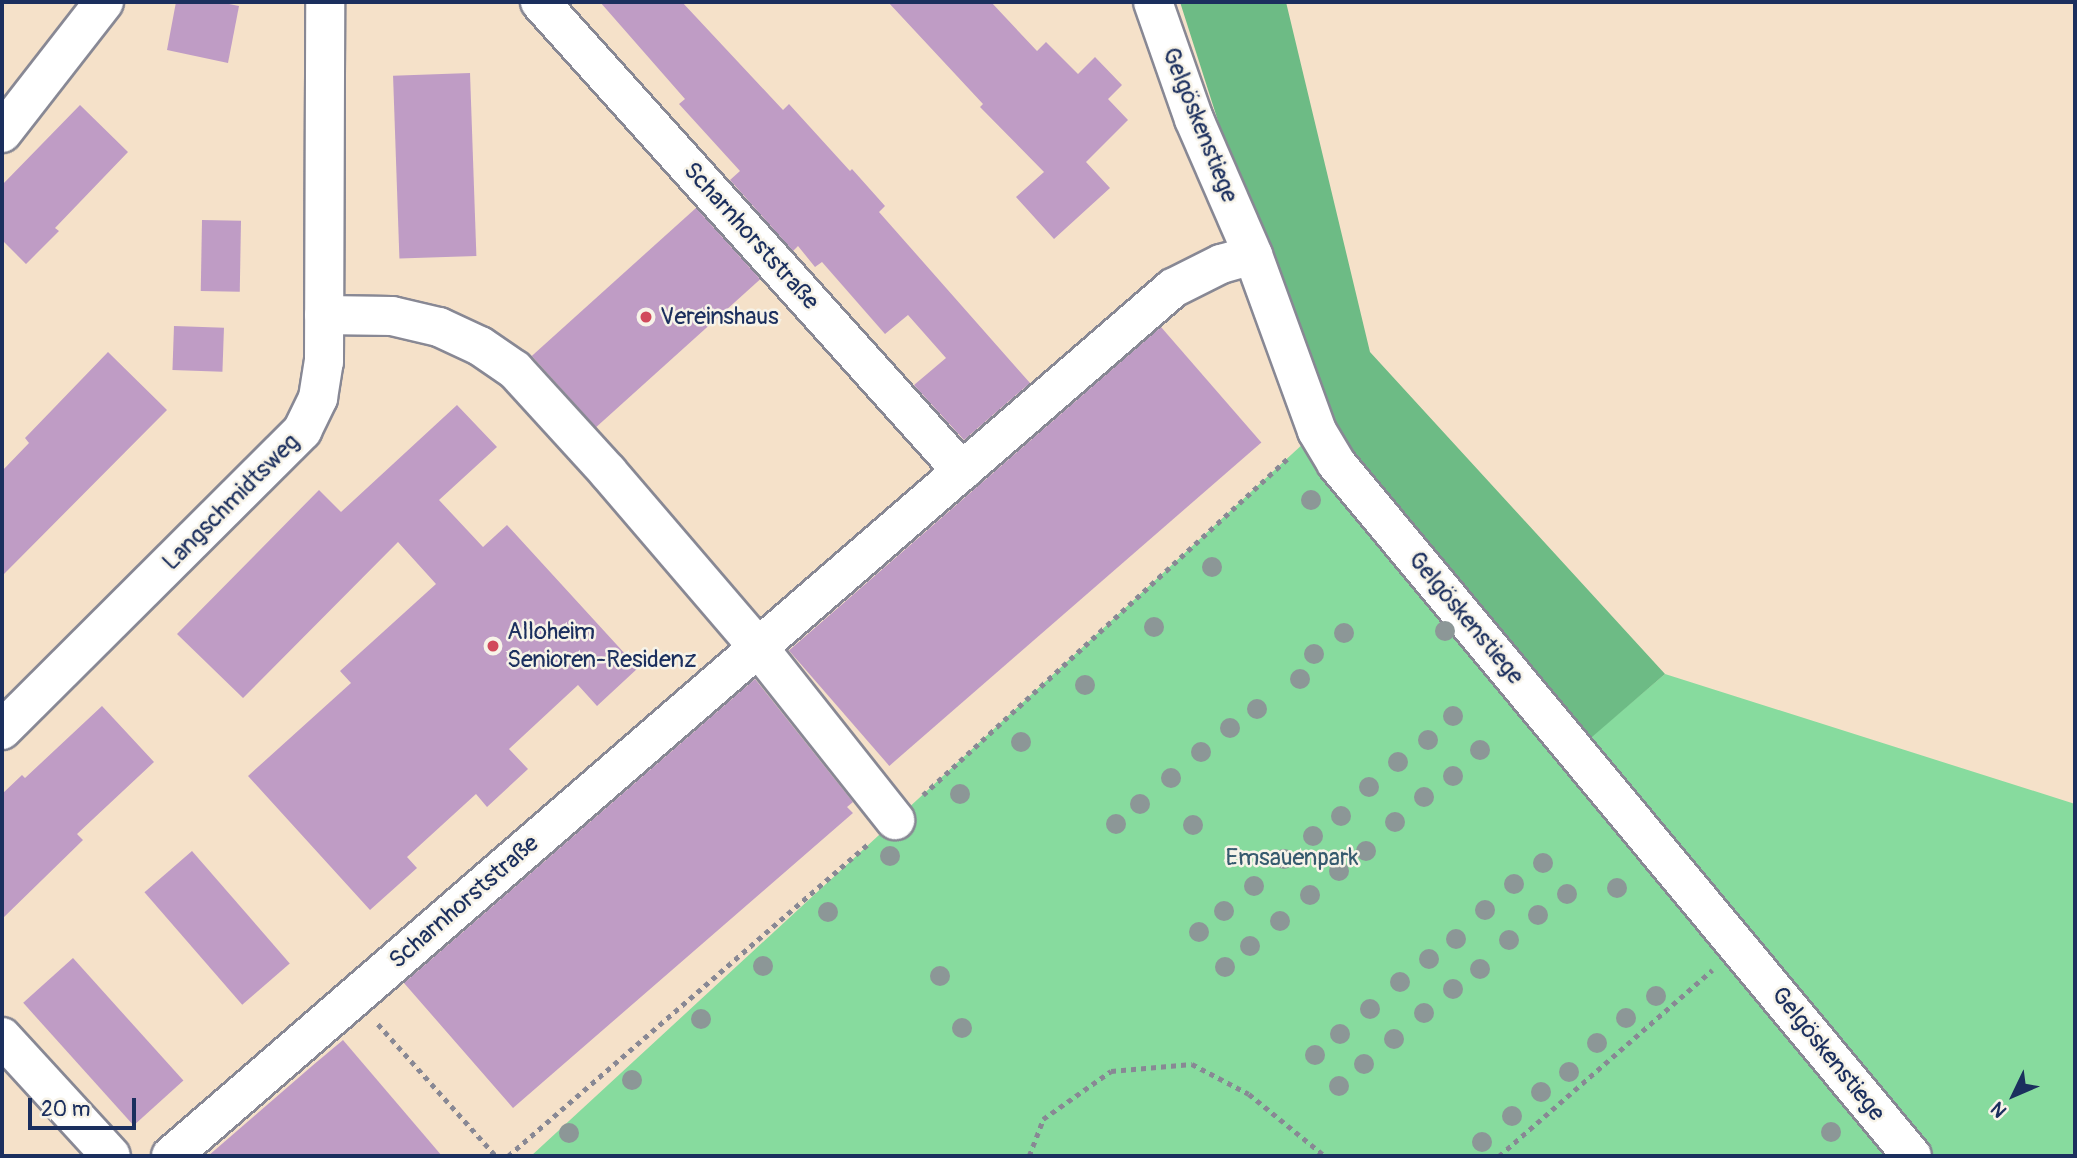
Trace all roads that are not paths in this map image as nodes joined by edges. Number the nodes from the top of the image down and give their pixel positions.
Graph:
1 (104, 2) edge
2 (325, 2) edge
3 (540, 2) edge
4 (1153, 2) edge
5 (2, 133) edge
6 (1253, 255) junction
7 (324, 315) junction
8 (962, 471) junction
9 (758, 648) junction
10 (2, 730) edge
11 (895, 820) dead end
12 (2, 1037) edge
13 (111, 1156) edge
14 (171, 1156) edge
15 (1912, 1156) edge

1 - 5 street
2 - 7 street, Langschmidtsweg
3 - 8 street, Scharnhorststraße
4 - 6 street, Gelgöskenstiege
6 - 8 street, Scharnhorststraße
6 - 15 street, Gelgöskenstiege
7 - 9 street
7 - 10 street, Langschmidtsweg
8 - 9 street, Scharnhorststraße
9 - 11 street
9 - 14 street, Scharnhorststraße
12 - 13 street

